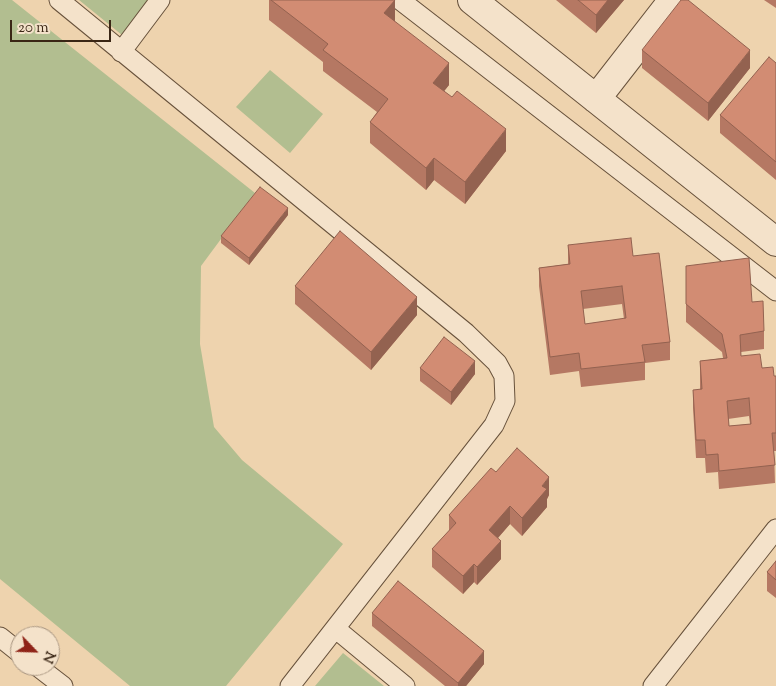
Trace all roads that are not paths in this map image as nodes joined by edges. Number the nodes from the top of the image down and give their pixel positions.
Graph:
1 (59, 0) edge
2 (160, 0) edge
3 (400, 0) edge
4 (472, 0) edge
5 (673, 0) edge
6 (121, 52) junction
7 (596, 99) junction
8 (776, 242) edge
9 (776, 291) edge
10 (776, 529) edge
11 (336, 630) junction
12 (0, 637) edge
13 (10, 645) edge
14 (50, 676) edge
15 (62, 686) edge
16 (290, 686) edge
17 (405, 686) edge
18 (653, 686) edge

1 - 6 lane
2 - 6 lane
3 - 9 lane
4 - 7 street
5 - 7 street
6 - 11 lane
7 - 8 street
10 - 18 lane
11 - 16 lane
11 - 17 lane
12 - 13 lane
14 - 15 lane

